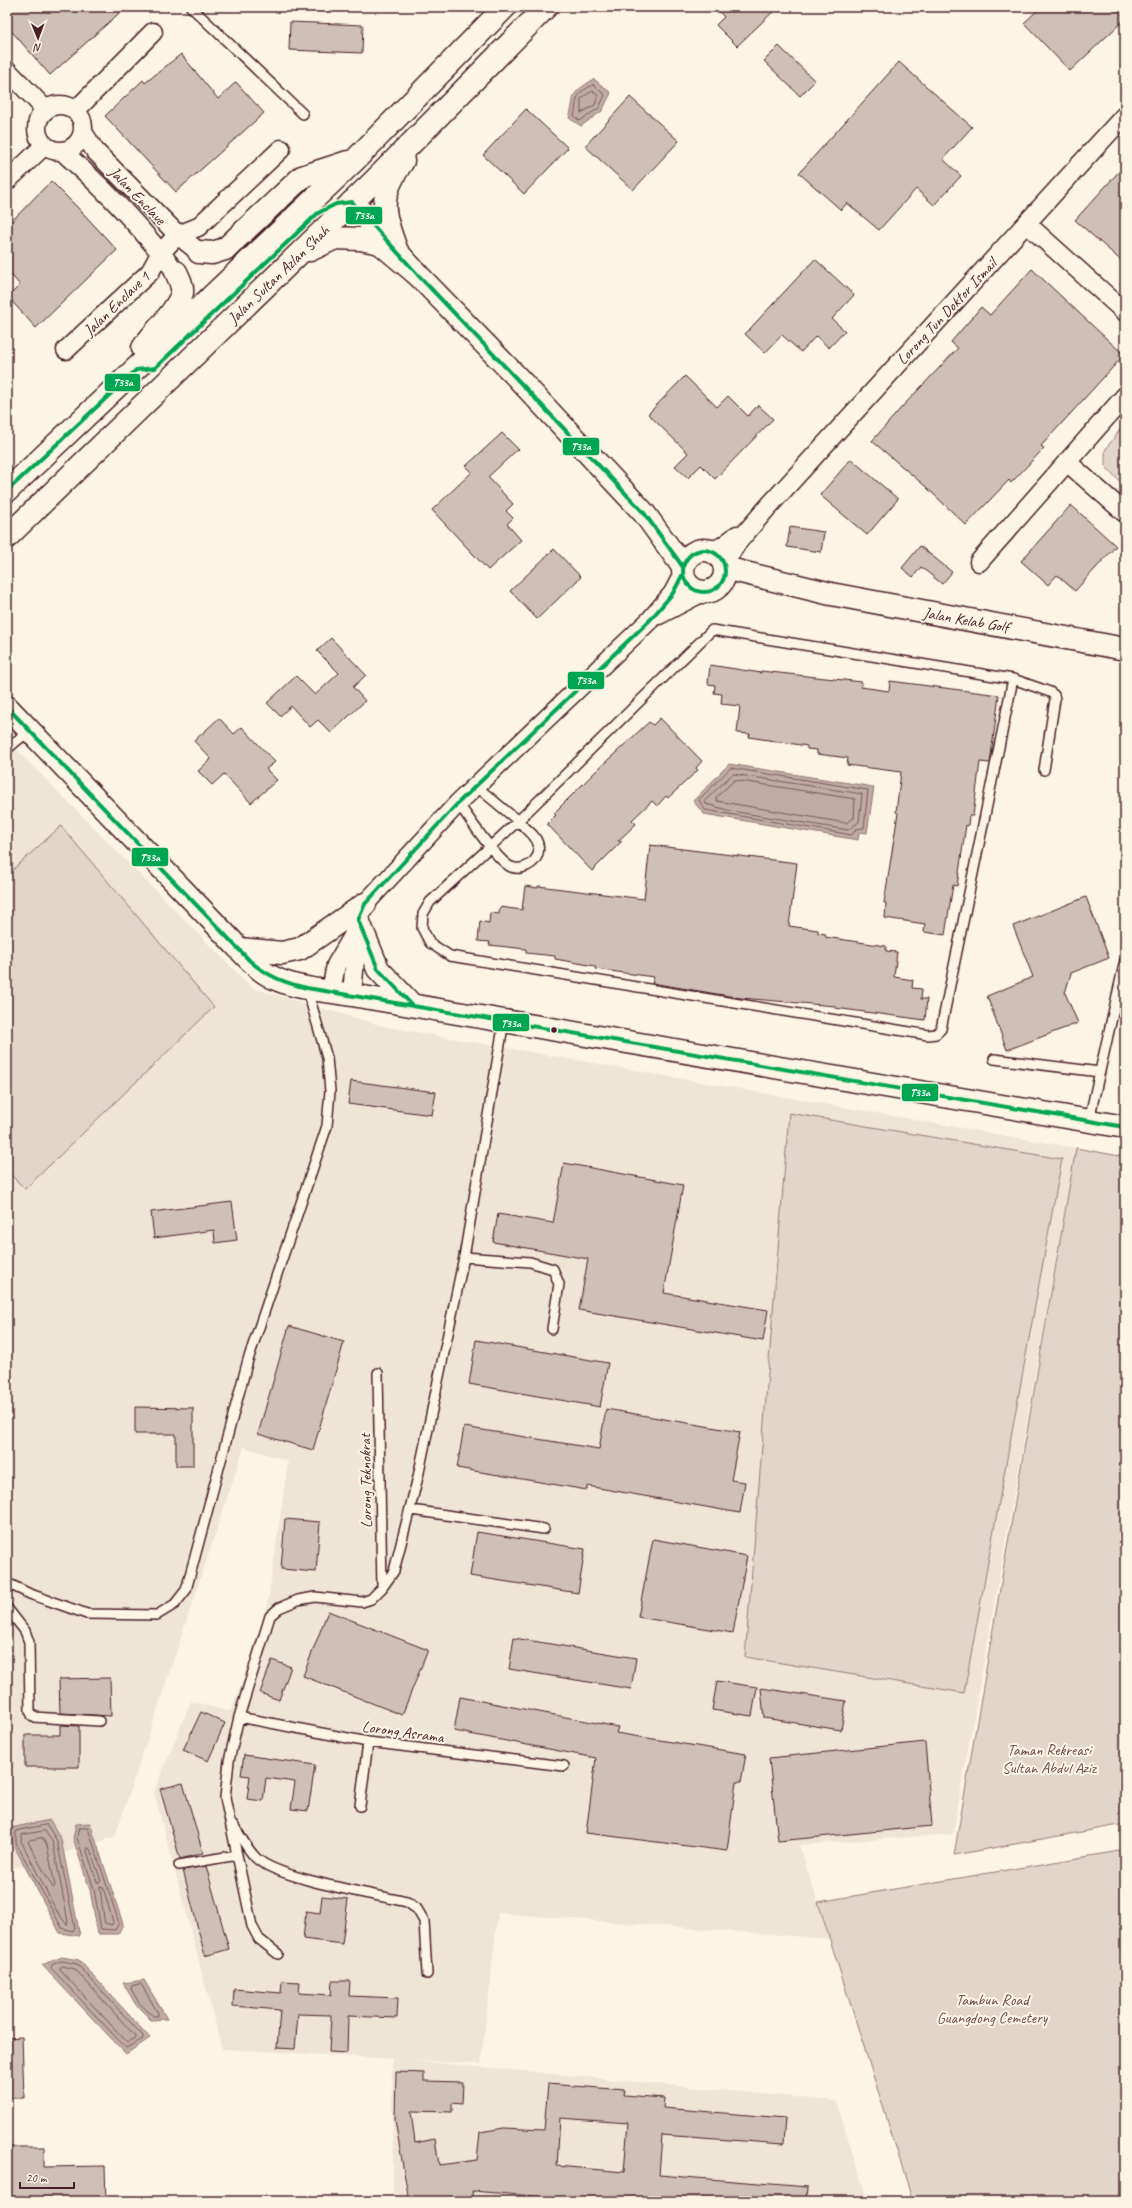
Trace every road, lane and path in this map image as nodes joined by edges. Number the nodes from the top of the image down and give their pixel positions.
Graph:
1 (191, 7) edge
2 (505, 7) edge
3 (546, 7) edge
4 (153, 32) dead end
5 (7, 70) edge
6 (46, 110) junction
7 (76, 111) junction
8 (303, 114) dead end
9 (1125, 115) edge
10 (83, 132) junction
11 (423, 132) junction
12 (45, 145) junction
13 (281, 149) dead end
14 (62, 151) junction
15 (354, 161) junction
16 (7, 181) edge
17 (352, 202) junction
18 (1027, 224) junction
19 (178, 235) junction
20 (396, 249) junction
21 (161, 252) junction
22 (199, 252) joint
23 (286, 266) junction
24 (176, 272) joint
25 (418, 274) junction
26 (1125, 312) edge
27 (66, 350) dead end
28 (136, 370) junction
29 (118, 386) junction
30 (1125, 396) edge
31 (1067, 462) junction
32 (7, 491) edge
33 (1125, 513) edge
34 (7, 537) edge
35 (979, 562) dead end
36 (706, 569) junction
37 (650, 620) junction
38 (1125, 649) edge
39 (1013, 679) junction
40 (7, 707) edge
41 (30, 730) junction
42 (7, 749) edge
43 (1044, 770) dead end
44 (476, 786) junction
45 (458, 803) junction
46 (518, 821) junction
47 (490, 846) junction
48 (359, 920) junction
49 (240, 948) junction
50 (1125, 960) edge
51 (306, 987) junction
52 (341, 993) junction
53 (412, 1005) junction
54 (504, 1021) junction
55 (994, 1059) dead end
56 (1100, 1072) junction
57 (1089, 1120) junction
58 (1125, 1127) edge
59 (464, 1257) junction
60 (552, 1329) dead end
61 (378, 1373) dead end
62 (411, 1510) junction
63 (544, 1529) dead end
64 (7, 1583) edge
65 (382, 1588) junction
66 (7, 1608) edge
67 (239, 1717) junction
68 (99, 1721) dead end
69 (368, 1742) junction
70 (564, 1766) dead end
71 (360, 1806) dead end
72 (230, 1821) junction
73 (237, 1855) junction
74 (179, 1865) dead end
75 (278, 1954) dead end
76 (427, 1974) dead end

1 - 8 lane
2 - 15 street, Jalan Sultan Azlan Shah
3 - 11 street, Jalan Sultan Azlan Shah
4 - 7 street
5 - 6 street
6 - 7 street
6 - 12 street
7 - 10 street, Jalan Enclave
9 - 18 street, Lorong Tun Doktor Ismail
10 - 14 street
10 - 19 street, Jalan Enclave
11 - 17 street, Jalan Sultan Azlan Shah
11 - 20 street
12 - 14 street, Jalan Enclave
12 - 16 street
13 - 19 street
14 - 21 street, Jalan Enclave
15 - 22 street
15 - 28 street, Jalan Sultan Azlan Shah
17 - 20 street
17 - 23 street, Jalan Sultan Azlan Shah
17 - 28 street
18 - 26 street
18 - 36 street, Lorong Tun Doktor Ismail
19 - 21 street, Jalan Enclave 1
19 - 22 street, Jalan Enclave
20 - 25 street
21 - 24 street, Jalan Enclave
21 - 27 street, Jalan Enclave 1
23 - 25 street
23 - 34 street, Jalan Sultan Azlan Shah
24 - 29 street
25 - 36 street
28 - 29 street, Jalan Sultan Azlan Shah
29 - 32 street, Jalan Sultan Azlan Shah
30 - 31 street
31 - 33 street
31 - 35 street
36 - 37 street, Lorong Tun Doktor Ismail
36 - 37 street, Lorong Tun Doktor Ismail
36 - 38 street, Jalan Kelab Golf
37 - 44 street, Lorong Tun Doktor Ismail
39 - 43 lane
39 - 46 lane
39 - 47 lane
40 - 41 street
41 - 42 lane
41 - 49 street
44 - 45 street, Lorong Tun Doktor Ismail
44 - 46 lane
45 - 47 lane
45 - 48 street, Lorong Tun Doktor Ismail
46 - 47 lane
46 - 47 lane
48 - 49 street
48 - 52 street
48 - 53 street
49 - 51 street
50 - 56 lane
51 - 52 street
51 - 64 lane
52 - 53 street
53 - 54 street
54 - 57 street
54 - 59 lane
55 - 56 lane
56 - 57 lane
57 - 58 street
59 - 60 lane
59 - 62 lane
61 - 65 lane, Lorong Teknokrat
62 - 63 lane
62 - 65 lane
65 - 67 lane
66 - 68 lane
67 - 69 lane, Lorong Asrama
67 - 72 lane
69 - 70 lane, Lorong Asrama
69 - 71 lane
72 - 73 lane
72 - 76 lane
73 - 74 lane
73 - 75 lane

